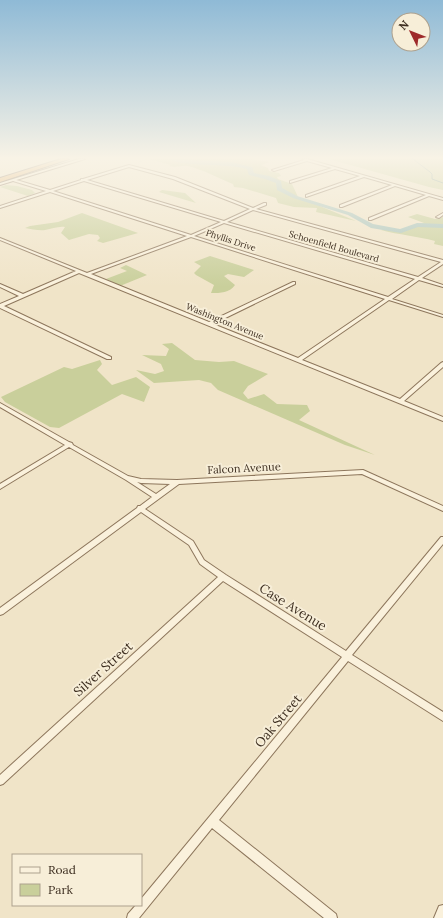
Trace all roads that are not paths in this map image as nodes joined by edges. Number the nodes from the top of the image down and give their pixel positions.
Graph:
1 (0, 202) edge
2 (15, 202) edge
3 (80, 202) edge
4 (156, 202) edge
5 (234, 202) edge
6 (352, 202) edge
7 (413, 202) edge
8 (8, 204) junction
9 (265, 204) dead end
10 (341, 206) dead end
11 (0, 207) edge
12 (252, 209) junction
13 (443, 214) edge
14 (438, 217) dead end
15 (370, 219) dead end
16 (224, 222) junction
17 (191, 236) junction
18 (0, 239) edge
19 (443, 261) edge
20 (80, 271) junction
21 (88, 274) junction
22 (418, 279) junction
23 (294, 283) dead end
24 (0, 285) edge
25 (443, 286) edge
26 (23, 296) junction
27 (390, 299) junction
28 (0, 306) edge
29 (443, 316) edge
30 (209, 324) junction
31 (109, 358) dead end
32 (299, 360) junction
33 (443, 364) edge
34 (400, 402) junction
35 (0, 405) edge
36 (443, 418) edge
37 (70, 444) junction
38 (126, 478) junction
39 (176, 482) junction
40 (0, 487) edge
41 (156, 497) junction
42 (140, 508) junction
43 (443, 509) edge
44 (443, 539) edge
45 (223, 577) junction
46 (0, 612) edge
47 (348, 656) junction
48 (443, 717) edge
49 (0, 781) edge
50 (212, 821) junction
51 (142, 906) edge
52 (142, 906) edge
53 (443, 910) edge
54 (132, 918) edge
55 (332, 918) edge
56 (439, 918) edge

1 - 8 street
2 - 8 street
3 - 17 street, Phyllis Drive
4 - 16 street, Schoenfield Boulevard
5 - 12 street
6 - 10 street
7 - 15 street
8 - 11 street
9 - 12 street
12 - 16 street
12 - 19 street
13 - 14 street
16 - 17 street
16 - 22 street, Schoenfield Boulevard
17 - 21 street
17 - 27 street, Phyllis Drive
18 - 20 street, Washington Avenue
19 - 22 street
20 - 21 street, Washington Avenue
20 - 26 street
21 - 30 street, Washington Avenue
22 - 25 street, Schoenfield Boulevard
22 - 27 street
23 - 30 street
24 - 26 street
26 - 28 street
27 - 29 street, Phyllis Drive
27 - 32 street
28 - 31 street
30 - 32 street, Washington Avenue
32 - 34 street, Washington Avenue
33 - 34 street
34 - 36 street, Washington Avenue
35 - 37 street, Falcon Avenue
37 - 38 street, Falcon Avenue
37 - 40 street
38 - 39 street, Falcon Avenue
38 - 41 street, Falcon Avenue
39 - 41 street
39 - 43 street, Falcon Avenue
41 - 42 street
42 - 45 street, Case Avenue
42 - 46 street
44 - 47 street, Oak Street
45 - 47 street, Case Avenue
45 - 49 street, Silver Street
47 - 48 street, Case Avenue
47 - 50 street, Oak Street
50 - 52 street, Oak Street
50 - 55 street
51 - 54 street, Oak Street
53 - 56 street

